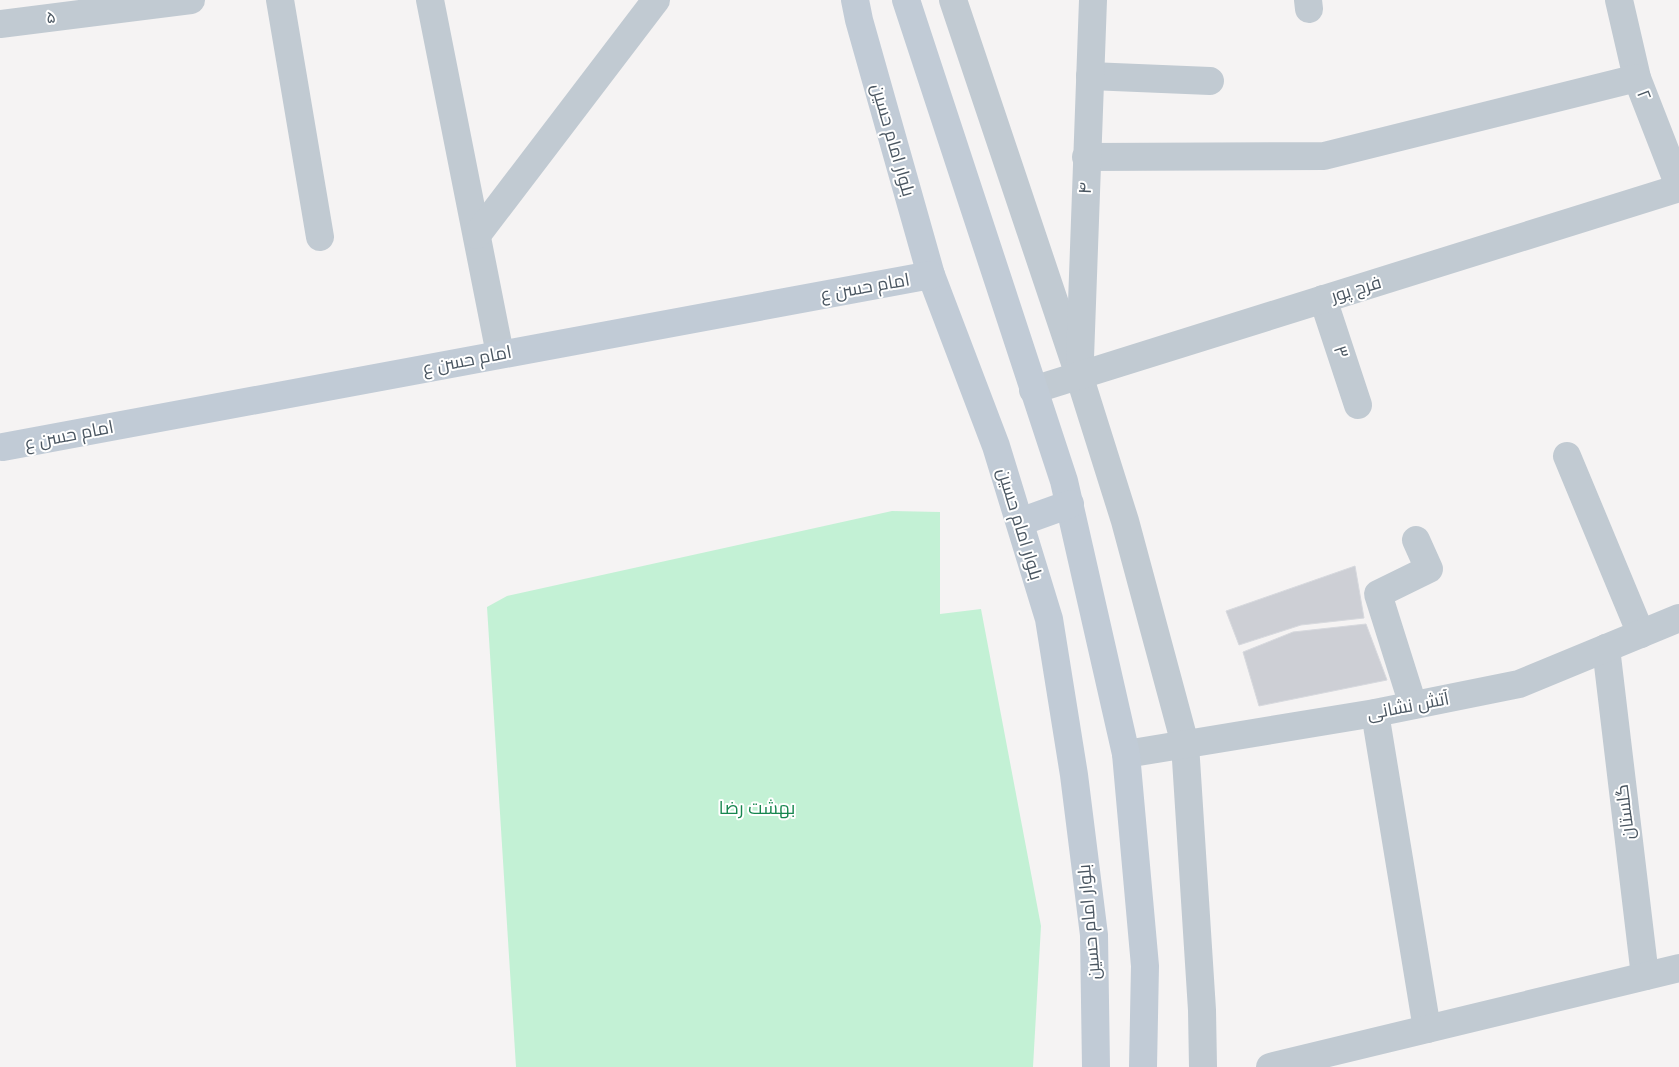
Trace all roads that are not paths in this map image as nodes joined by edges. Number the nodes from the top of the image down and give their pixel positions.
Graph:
1 (191, 0) edge
2 (280, 0) edge
3 (430, 0) edge
4 (656, 0) edge
5 (855, 0) edge
6 (906, 0) edge
7 (953, 0) edge
8 (1093, 0) edge
9 (1619, 0) edge
10 (0, 24) edge
11 (1090, 76) junction
12 (1637, 78) junction
13 (1210, 82) dead end
14 (1086, 156) junction
15 (1679, 187) edge
16 (477, 235) junction
17 (320, 237) dead end
18 (931, 275) junction
19 (1323, 299) junction
20 (500, 354) junction
21 (1079, 375) junction
22 (1033, 390) junction
23 (1358, 405) dead end
24 (1, 444) edge
25 (1567, 456) dead end
26 (1070, 504) junction
27 (1020, 522) junction
28 (1416, 540) dead end
29 (1679, 618) edge
30 (1641, 634) junction
31 (1606, 648) junction
32 (1413, 705) junction
33 (1375, 713) junction
34 (1185, 744) junction
35 (1126, 754) junction
36 (1679, 968) edge
37 (1645, 976) junction
38 (1427, 1029) junction
39 (1096, 1067) edge
40 (1143, 1067) edge
41 (1203, 1067) edge
42 (1270, 1067) edge

1 - 10 street, ۵
2 - 17 street
3 - 16 street
4 - 16 street
5 - 18 street, بلوار امام حسین
6 - 22 street
7 - 21 street
8 - 11 street, ۴
9 - 12 street, ۲
11 - 13 street
11 - 14 street, ۴
12 - 14 street
12 - 15 street, ۲
14 - 21 street, ۴
15 - 19 street, فرج پور
16 - 20 street
18 - 20 street, امام حسن ع
18 - 27 street, بلوار امام حسین
19 - 21 street, فرج پور
19 - 23 street, ۳
20 - 24 street, امام حسن ع
21 - 22 street, فرج پور
21 - 34 street
22 - 26 street
25 - 30 street
26 - 27 street
26 - 35 street
27 - 39 street, بلوار امام حسین
28 - 32 street
29 - 30 street, آتش نشانی
30 - 31 street, آتش نشانی
31 - 32 street, آتش نشانی
31 - 37 street, گلستان
32 - 33 street, آتش نشانی
33 - 34 street, آتش نشانی
33 - 38 street
34 - 35 street, آتش نشانی
34 - 41 street
35 - 40 street
36 - 37 street
37 - 38 street
38 - 42 street

